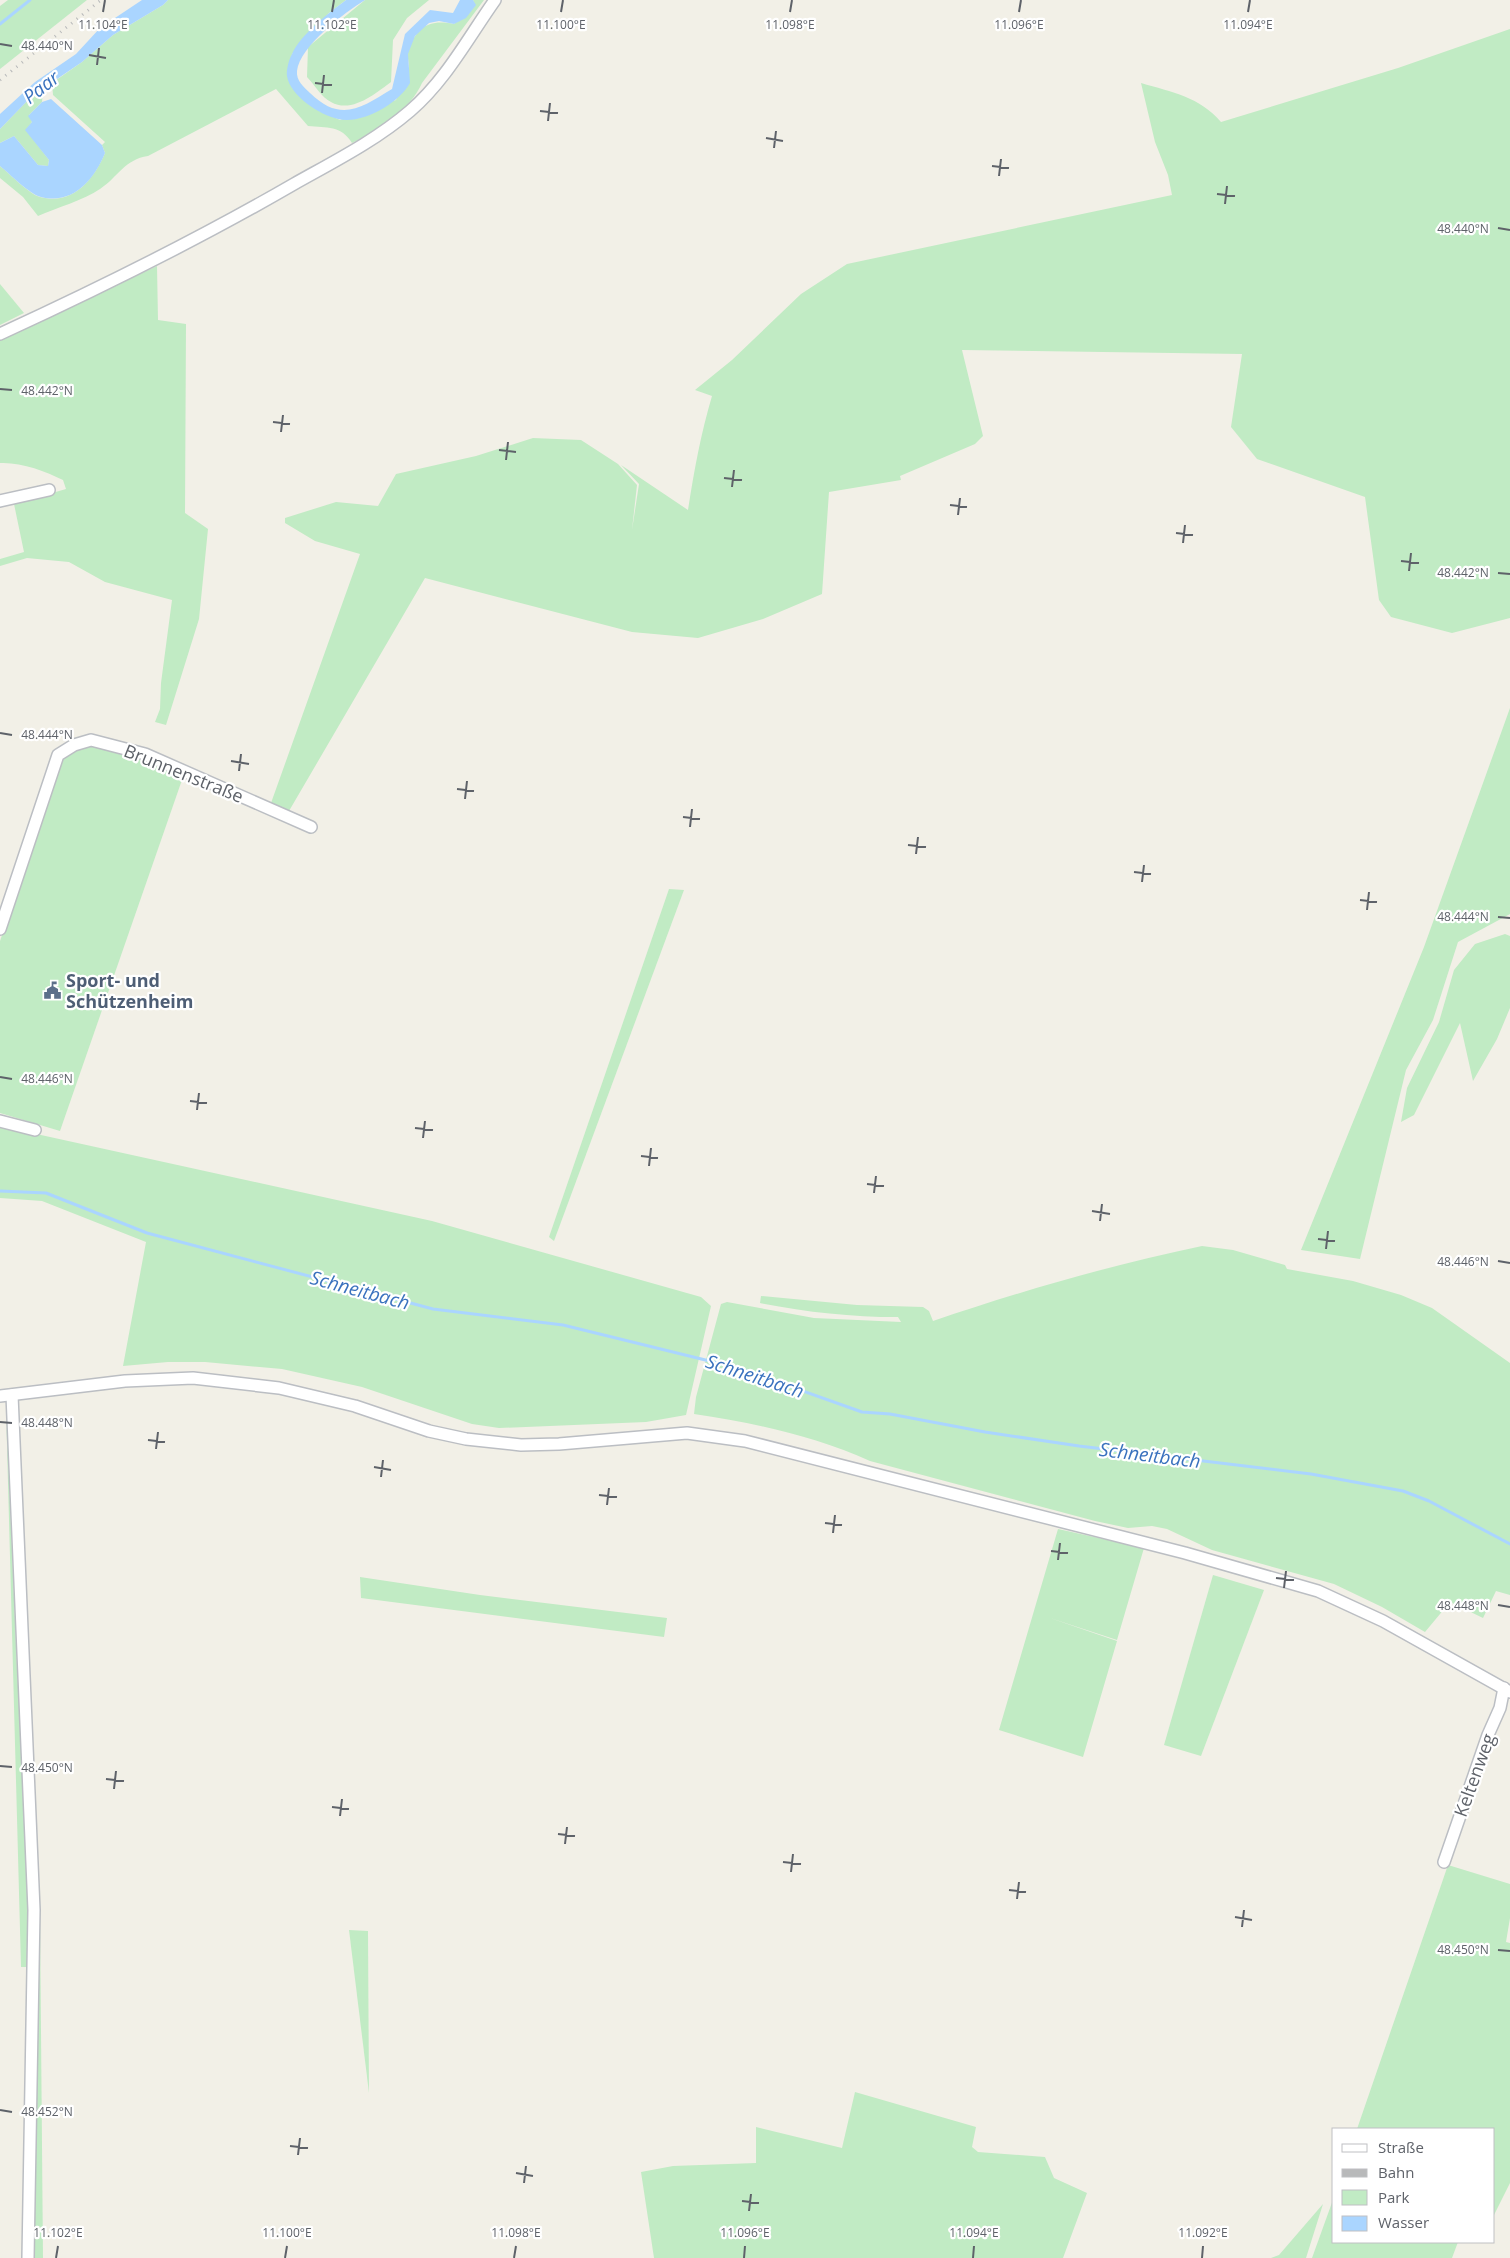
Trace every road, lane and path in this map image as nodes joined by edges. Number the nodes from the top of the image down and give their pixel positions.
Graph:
1 (495, 0) edge
2 (0, 334) edge
3 (49, 490) dead end
4 (0, 501) edge
5 (311, 827) dead end
6 (0, 929) edge
7 (0, 1121) edge
8 (34, 1130) dead end
9 (12, 1395) junction
10 (0, 1396) edge
11 (1507, 1690) edge
12 (1444, 1862) dead end
13 (28, 2258) edge

1 - 2 street
3 - 4 street
5 - 6 street, Brunnenstraße
7 - 8 street
9 - 10 street
9 - 11 street
9 - 13 street
11 - 12 street, Keltenweg

